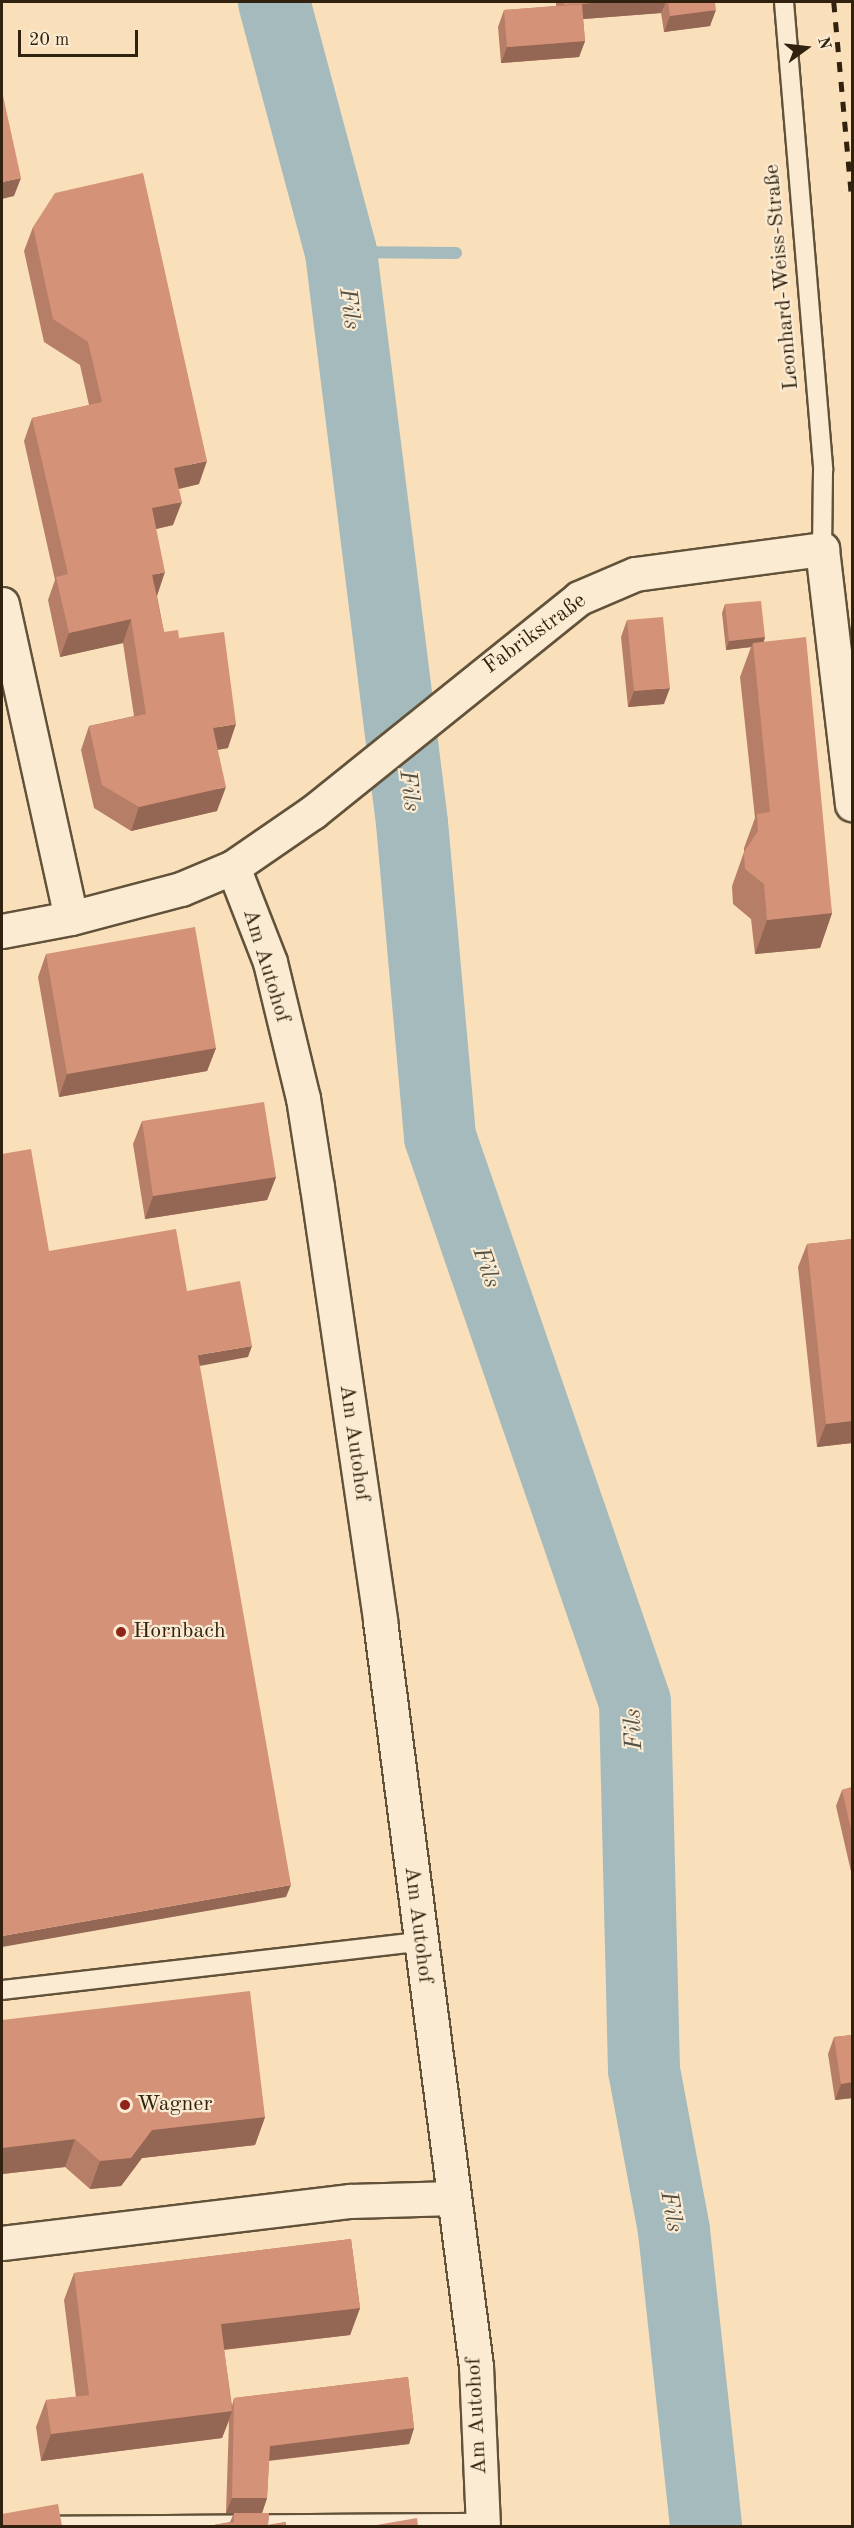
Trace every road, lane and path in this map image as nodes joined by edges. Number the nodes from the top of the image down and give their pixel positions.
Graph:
1 (784, 2) edge
2 (822, 549) junction
3 (2, 604) edge
4 (852, 804) edge
5 (233, 867) junction
6 (71, 918) junction
7 (2, 931) edge
8 (420, 1942) junction
9 (2, 1990) edge
10 (454, 2198) junction
11 (2, 2243) edge
12 (97, 2525) edge
13 (483, 2525) edge
14 (27, 2526) edge

1 - 2 lane, Leonhard-Weiss-Straße
2 - 4 street
2 - 5 street, Fabrikstraße
3 - 6 street
5 - 6 street
5 - 8 street, Am Autohof
6 - 7 street
8 - 9 lane
8 - 10 street, Am Autohof
10 - 11 street
10 - 13 street, Am Autohof
12 - 13 lane
12 - 14 lane

